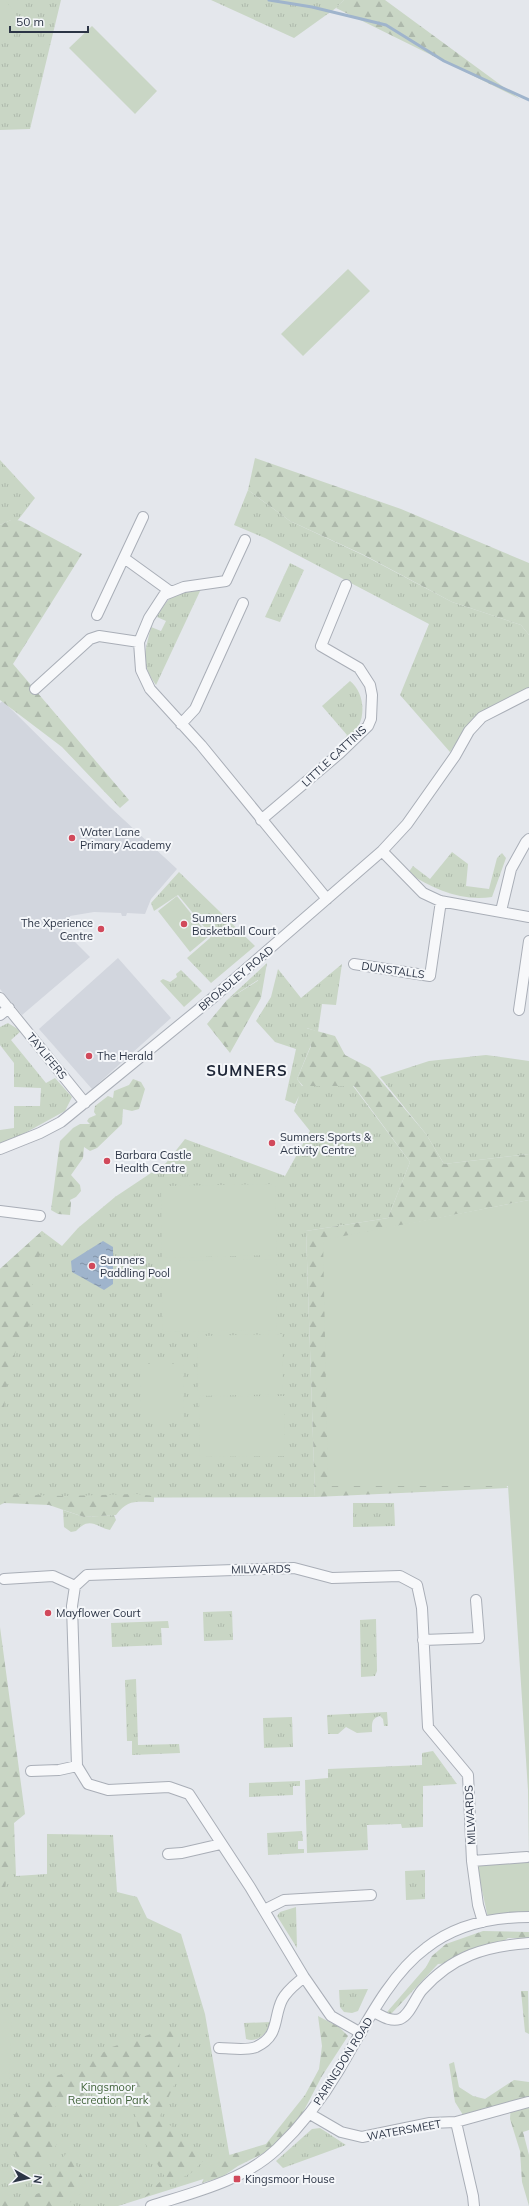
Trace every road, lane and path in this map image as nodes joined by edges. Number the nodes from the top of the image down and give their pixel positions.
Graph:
1 (143, 517) dead end
2 (245, 540) dead end
3 (124, 558) junction
4 (346, 585) dead end
5 (170, 592) junction
6 (243, 603) dead end
7 (97, 615) dead end
8 (139, 642) junction
9 (35, 689) dead end
10 (529, 694) edge
11 (181, 724) junction
12 (261, 820) junction
13 (529, 839) edge
14 (382, 851) junction
15 (327, 899) junction
16 (442, 901) junction
17 (501, 911) junction
18 (529, 917) edge
19 (529, 941) edge
20 (354, 964) dead end
21 (0, 998) edge
22 (9, 1008) junction
23 (518, 1010) dead end
24 (0, 1015) edge
25 (85, 1103) junction
26 (0, 1149) edge
27 (0, 1211) edge
28 (40, 1216) dead end
29 (4, 1579) dead end
30 (75, 1586) junction
31 (476, 1600) dead end
32 (423, 1640) junction
33 (77, 1766) junction
34 (31, 1771) dead end
35 (221, 1844) junction
36 (168, 1854) dead end
37 (527, 1858) dead end
38 (472, 1861) junction
39 (371, 1896) dead end
40 (264, 1910) junction
41 (529, 1917) edge
42 (484, 1922) junction
43 (529, 1943) edge
44 (304, 1977) junction
45 (374, 2012) junction
46 (361, 2033) junction
47 (219, 2048) dead end
48 (528, 2102) edge
49 (310, 2114) junction
50 (456, 2122) junction
51 (151, 2206) edge
52 (474, 2206) edge

1 - 3 street
2 - 5 street
3 - 5 street
3 - 7 street
4 - 12 street, LITTLE CATTINS
5 - 8 street
6 - 11 street
8 - 9 street
8 - 11 street
10 - 14 street, BROADLEY ROAD
11 - 12 street
12 - 15 street
13 - 17 street
14 - 15 street, BROADLEY ROAD
14 - 16 street
15 - 25 street, BROADLEY ROAD
16 - 17 street
16 - 20 street, DUNSTALLS
17 - 18 street
19 - 23 street
21 - 22 street, TAYLIFERS
22 - 24 street
22 - 25 street, TAYLIFERS
25 - 26 street, BROADLEY ROAD
27 - 28 street
29 - 30 street
30 - 32 street, MILWARDS
30 - 33 street
31 - 32 street
32 - 38 street, MILWARDS
33 - 34 street
33 - 35 street
35 - 36 street
35 - 40 street
37 - 38 street, MILWARDS
38 - 42 street, MILWARDS
39 - 40 street
40 - 44 street
41 - 42 street, PARINGDON ROAD
42 - 45 street, PARINGDON ROAD
43 - 45 street
44 - 46 street
44 - 47 street
45 - 46 street, PARINGDON ROAD
46 - 49 street, PARINGDON ROAD
48 - 50 street, WATERSMEET
49 - 50 street, WATERSMEET
49 - 51 street, PARINGDON ROAD
50 - 52 street, WATERSMEET

